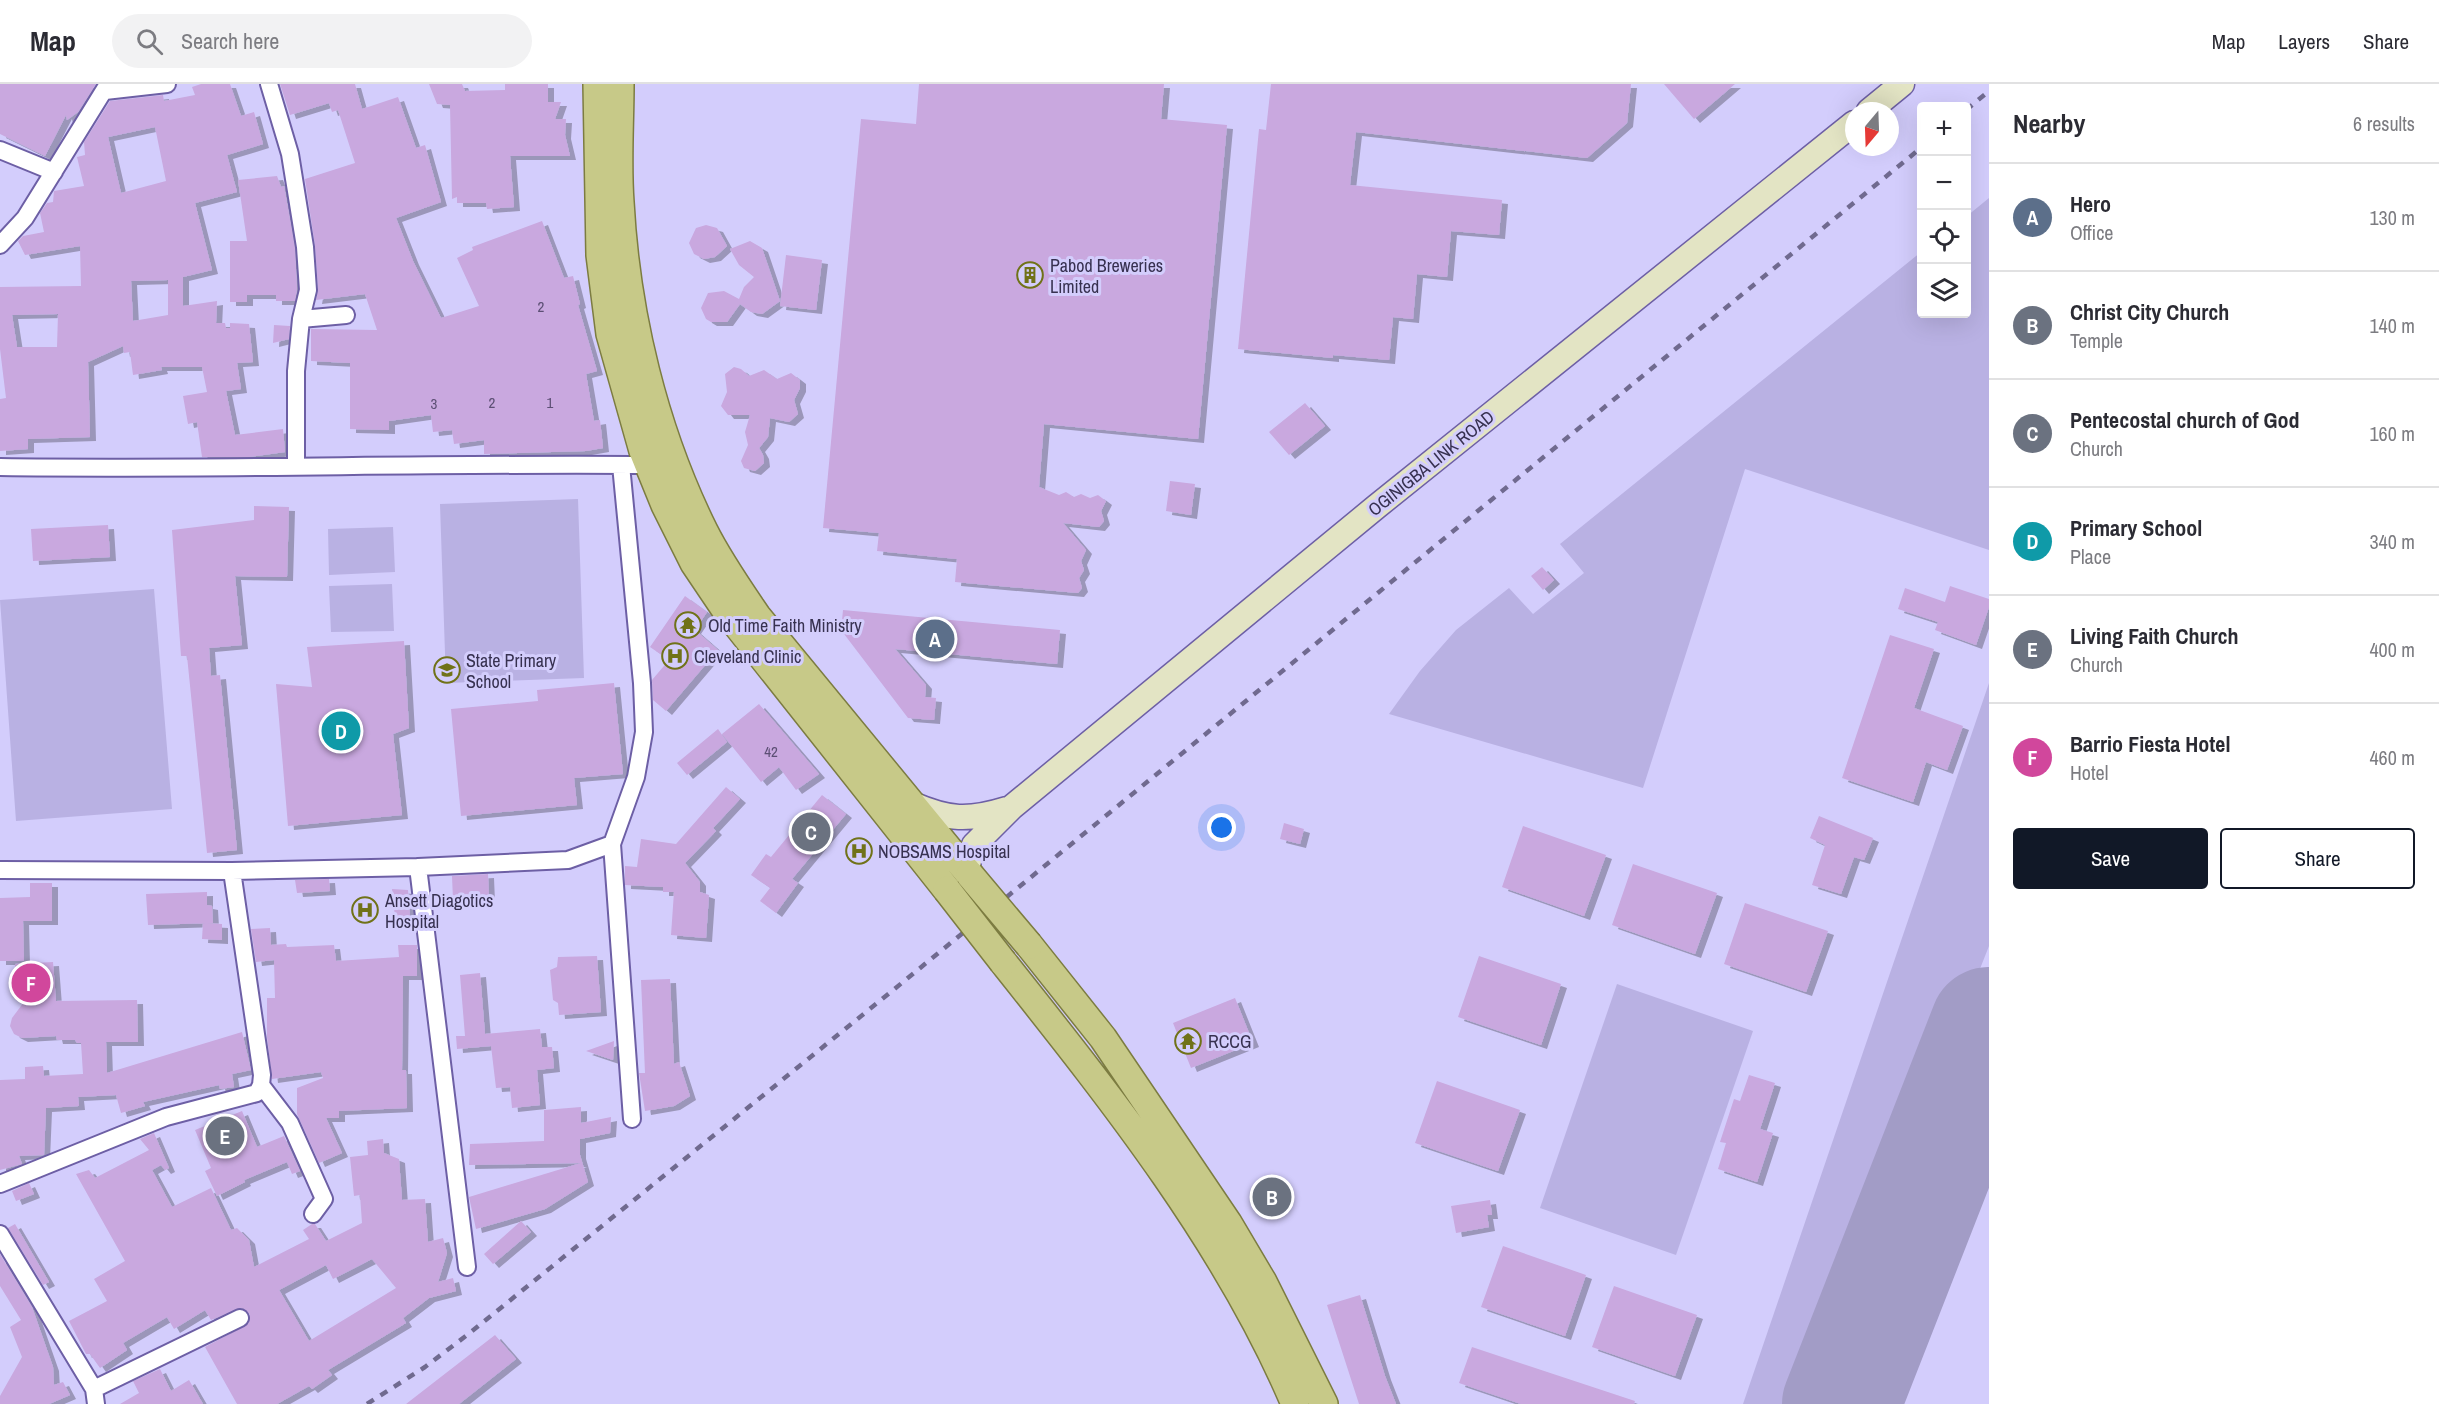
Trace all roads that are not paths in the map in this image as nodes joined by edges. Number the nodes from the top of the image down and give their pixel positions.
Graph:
1 (167, 84) edge
2 (269, 84) edge
3 (597, 84) edge
4 (620, 84) edge
5 (1902, 84) edge
6 (106, 88) edge
7 (1880, 102) edge
8 (1845, 130) edge
9 (0, 150) edge
10 (54, 172) junction
11 (0, 245) edge
12 (346, 315) dead end
13 (301, 319) junction
14 (621, 465) junction
15 (649, 465) junction
16 (296, 466) junction
17 (0, 467) edge
18 (912, 804) junction
19 (1012, 807) junction
20 (612, 844) junction
21 (418, 867) junction
22 (0, 870) edge
23 (232, 871) junction
24 (968, 872) junction
25 (261, 1084) junction
26 (632, 1119) dead end
27 (0, 1184) edge
28 (313, 1214) dead end
29 (0, 1234) edge
30 (467, 1267) dead end
31 (240, 1318) dead end
32 (95, 1397) edge
33 (1295, 1404) edge
34 (1324, 1404) edge

1 - 6 street
2 - 13 street
3 - 15 main road
4 - 18 main road
5 - 7 street
6 - 10 street
8 - 19 street, OGINIGBA LINK ROAD
9 - 10 street
10 - 11 street
12 - 13 street
13 - 16 street
14 - 15 street
14 - 16 street
14 - 20 street
15 - 33 main road, bridge
16 - 17 street
18 - 19 street
18 - 24 main road
19 - 24 street, OGINIGBA LINK ROAD
20 - 21 street
20 - 26 street
21 - 23 street
21 - 30 street
22 - 23 street
23 - 25 street
24 - 34 main road, bridge
25 - 27 street
25 - 28 street
29 - 32 street
31 - 32 street

